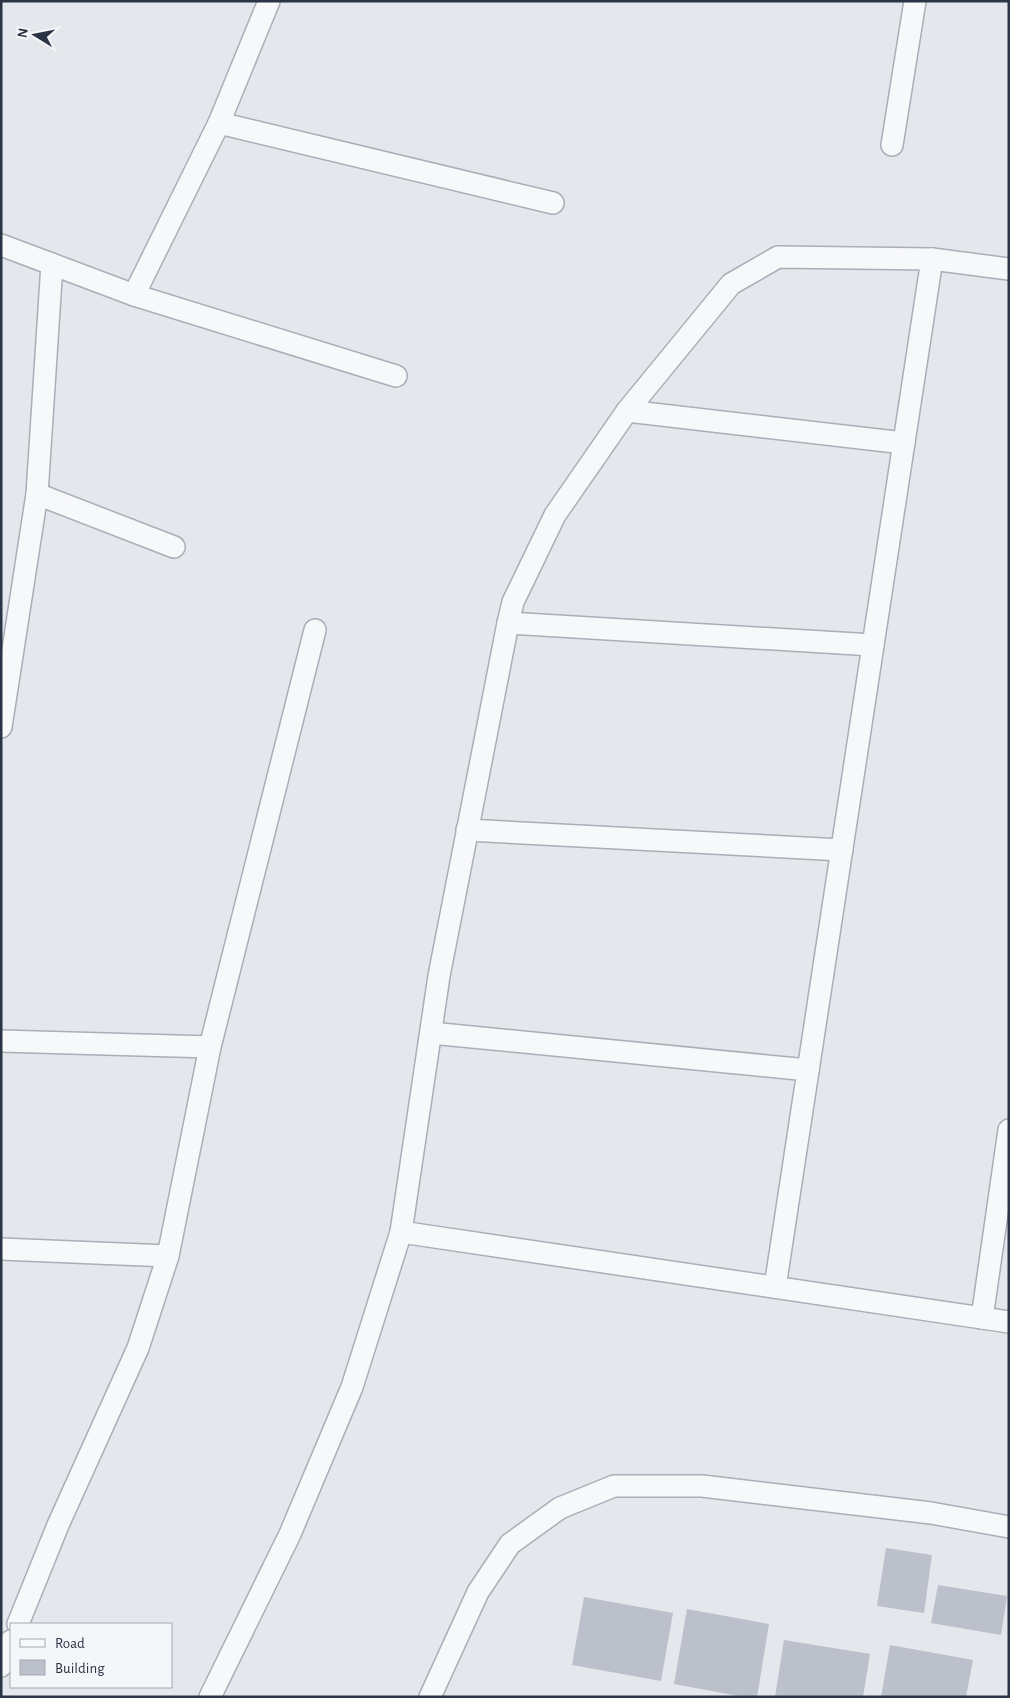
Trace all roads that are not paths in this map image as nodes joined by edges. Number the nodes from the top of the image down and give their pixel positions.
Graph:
1 (269, 1) edge
2 (915, 1) edge
3 (219, 123) junction
4 (892, 145) dead end
5 (553, 203) dead end
6 (1, 245) edge
7 (932, 259) junction
8 (52, 264) junction
9 (1009, 269) edge
10 (134, 295) junction
11 (396, 376) dead end
12 (626, 411) junction
13 (904, 443) junction
14 (37, 494) junction
15 (174, 547) dead end
16 (508, 623) junction
17 (315, 630) dead end
18 (873, 645) junction
19 (1, 727) edge
20 (468, 830) junction
21 (842, 850) junction
22 (431, 1033) junction
23 (1, 1041) edge
24 (210, 1048) junction
25 (808, 1070) junction
26 (1009, 1130) edge
27 (401, 1232) junction
28 (1, 1248) edge
29 (168, 1256) junction
30 (774, 1287) junction
31 (982, 1318) junction
32 (1009, 1322) edge
33 (1009, 1527) edge
34 (18, 1623) edge
35 (10, 1644) edge
36 (1, 1666) edge
37 (210, 1697) edge
38 (430, 1697) edge

1 - 3 street
2 - 4 street
3 - 5 street
3 - 10 street
6 - 8 street
7 - 9 street
7 - 12 street
7 - 13 street
8 - 10 street
8 - 14 street
10 - 11 street
12 - 13 street
12 - 16 street
13 - 18 street
14 - 15 street
14 - 19 street
16 - 18 street
16 - 20 street
17 - 24 street
18 - 21 street
20 - 21 street
20 - 22 street
21 - 25 street
22 - 25 street
22 - 27 street
23 - 24 street
24 - 29 street
25 - 30 street
26 - 31 street
27 - 30 street
27 - 37 street
28 - 29 street
29 - 34 street
30 - 31 street
31 - 32 street
33 - 38 street
35 - 36 street

